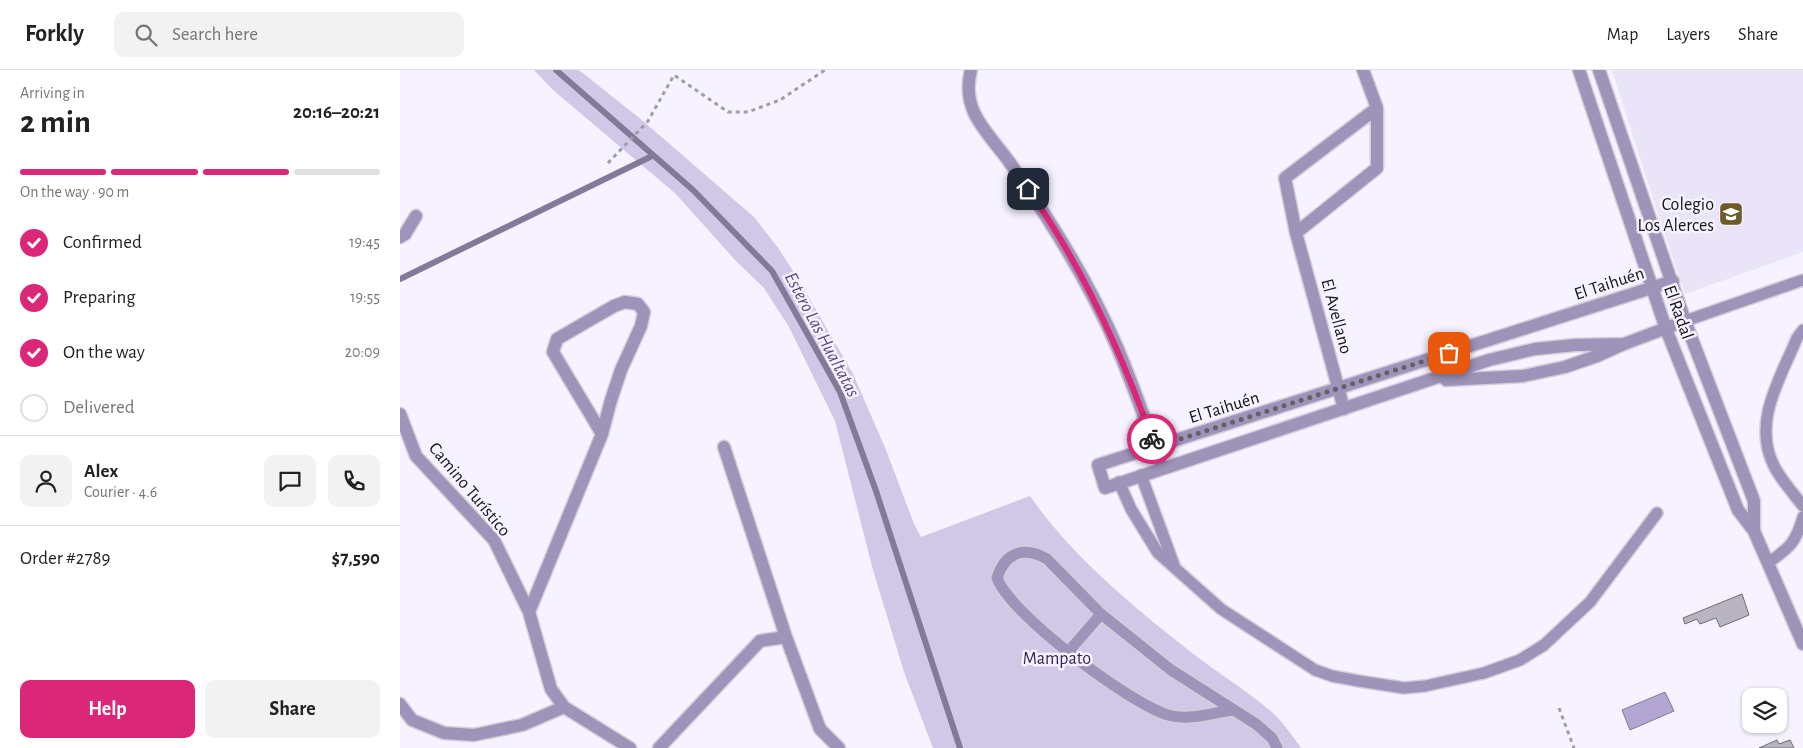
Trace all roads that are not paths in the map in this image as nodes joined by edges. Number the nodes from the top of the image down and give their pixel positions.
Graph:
1 (971, 70) edge
2 (1363, 70) edge
3 (1579, 70) edge
4 (1599, 70) edge
5 (1377, 108) junction
6 (416, 216) dead end
7 (1296, 233) junction
8 (400, 237) edge
9 (1803, 280) edge
10 (1673, 281) junction
11 (1652, 288) junction
12 (1686, 321) junction
13 (1666, 329) junction
14 (1803, 330) edge
15 (1624, 344) junction
16 (1424, 383) junction
17 (1338, 389) junction
18 (1344, 409) junction
19 (400, 414) edge
20 (602, 434) junction
21 (724, 447) dead end
22 (1155, 447) junction
23 (1162, 468) junction
24 (1141, 475) junction
25 (1119, 482) junction
26 (1803, 506) edge
27 (1657, 513) dead end
28 (1803, 517) edge
29 (1754, 531) junction
30 (1768, 563) junction
31 (1175, 567) junction
32 (529, 612) junction
33 (1101, 614) junction
34 (786, 637) junction
35 (1803, 644) edge
36 (1069, 651) junction
37 (400, 704) edge
38 (564, 707) junction
39 (1232, 710) junction
40 (630, 748) edge
41 (659, 748) edge
42 (839, 748) edge
43 (1277, 748) edge

1 - 22 street
2 - 5 street
3 - 11 street, El Radal
4 - 10 street, El Radal
5 - 7 street
5 - 7 street, El Avellano
6 - 8 street
7 - 17 street, El Avellano
9 - 12 lane
10 - 11 street, El Taihuén
10 - 12 street, El Radal
11 - 13 street, El Radal
11 - 17 street, El Taihuén
12 - 13 street, El Taihuén
12 - 29 street, El Radal
13 - 15 street, El Taihuén
13 - 29 street, El Radal
14 - 26 lane
15 - 16 street, El Taihuén
15 - 16 street, El Taihuén
16 - 18 street, El Taihuén
17 - 18 street, El Avellano
17 - 22 street, El Taihuén
18 - 23 street, El Taihuén
19 - 32 street, Camino Turístico
20 - 20 street
20 - 32 street
21 - 34 street
22 - 23 street
22 - 25 street, El Taihuén
23 - 24 street, El Taihuén
24 - 25 street, El Taihuén
24 - 31 lane
25 - 31 lane
27 - 31 lane
28 - 30 lane
29 - 30 street, El Radal
30 - 35 street, El Radal
32 - 38 street, Camino Turístico
33 - 36 lane
33 - 36 lane
33 - 39 lane
34 - 41 street
34 - 42 street
36 - 39 lane
37 - 38 street
38 - 40 street, Camino Turístico
39 - 43 lane

